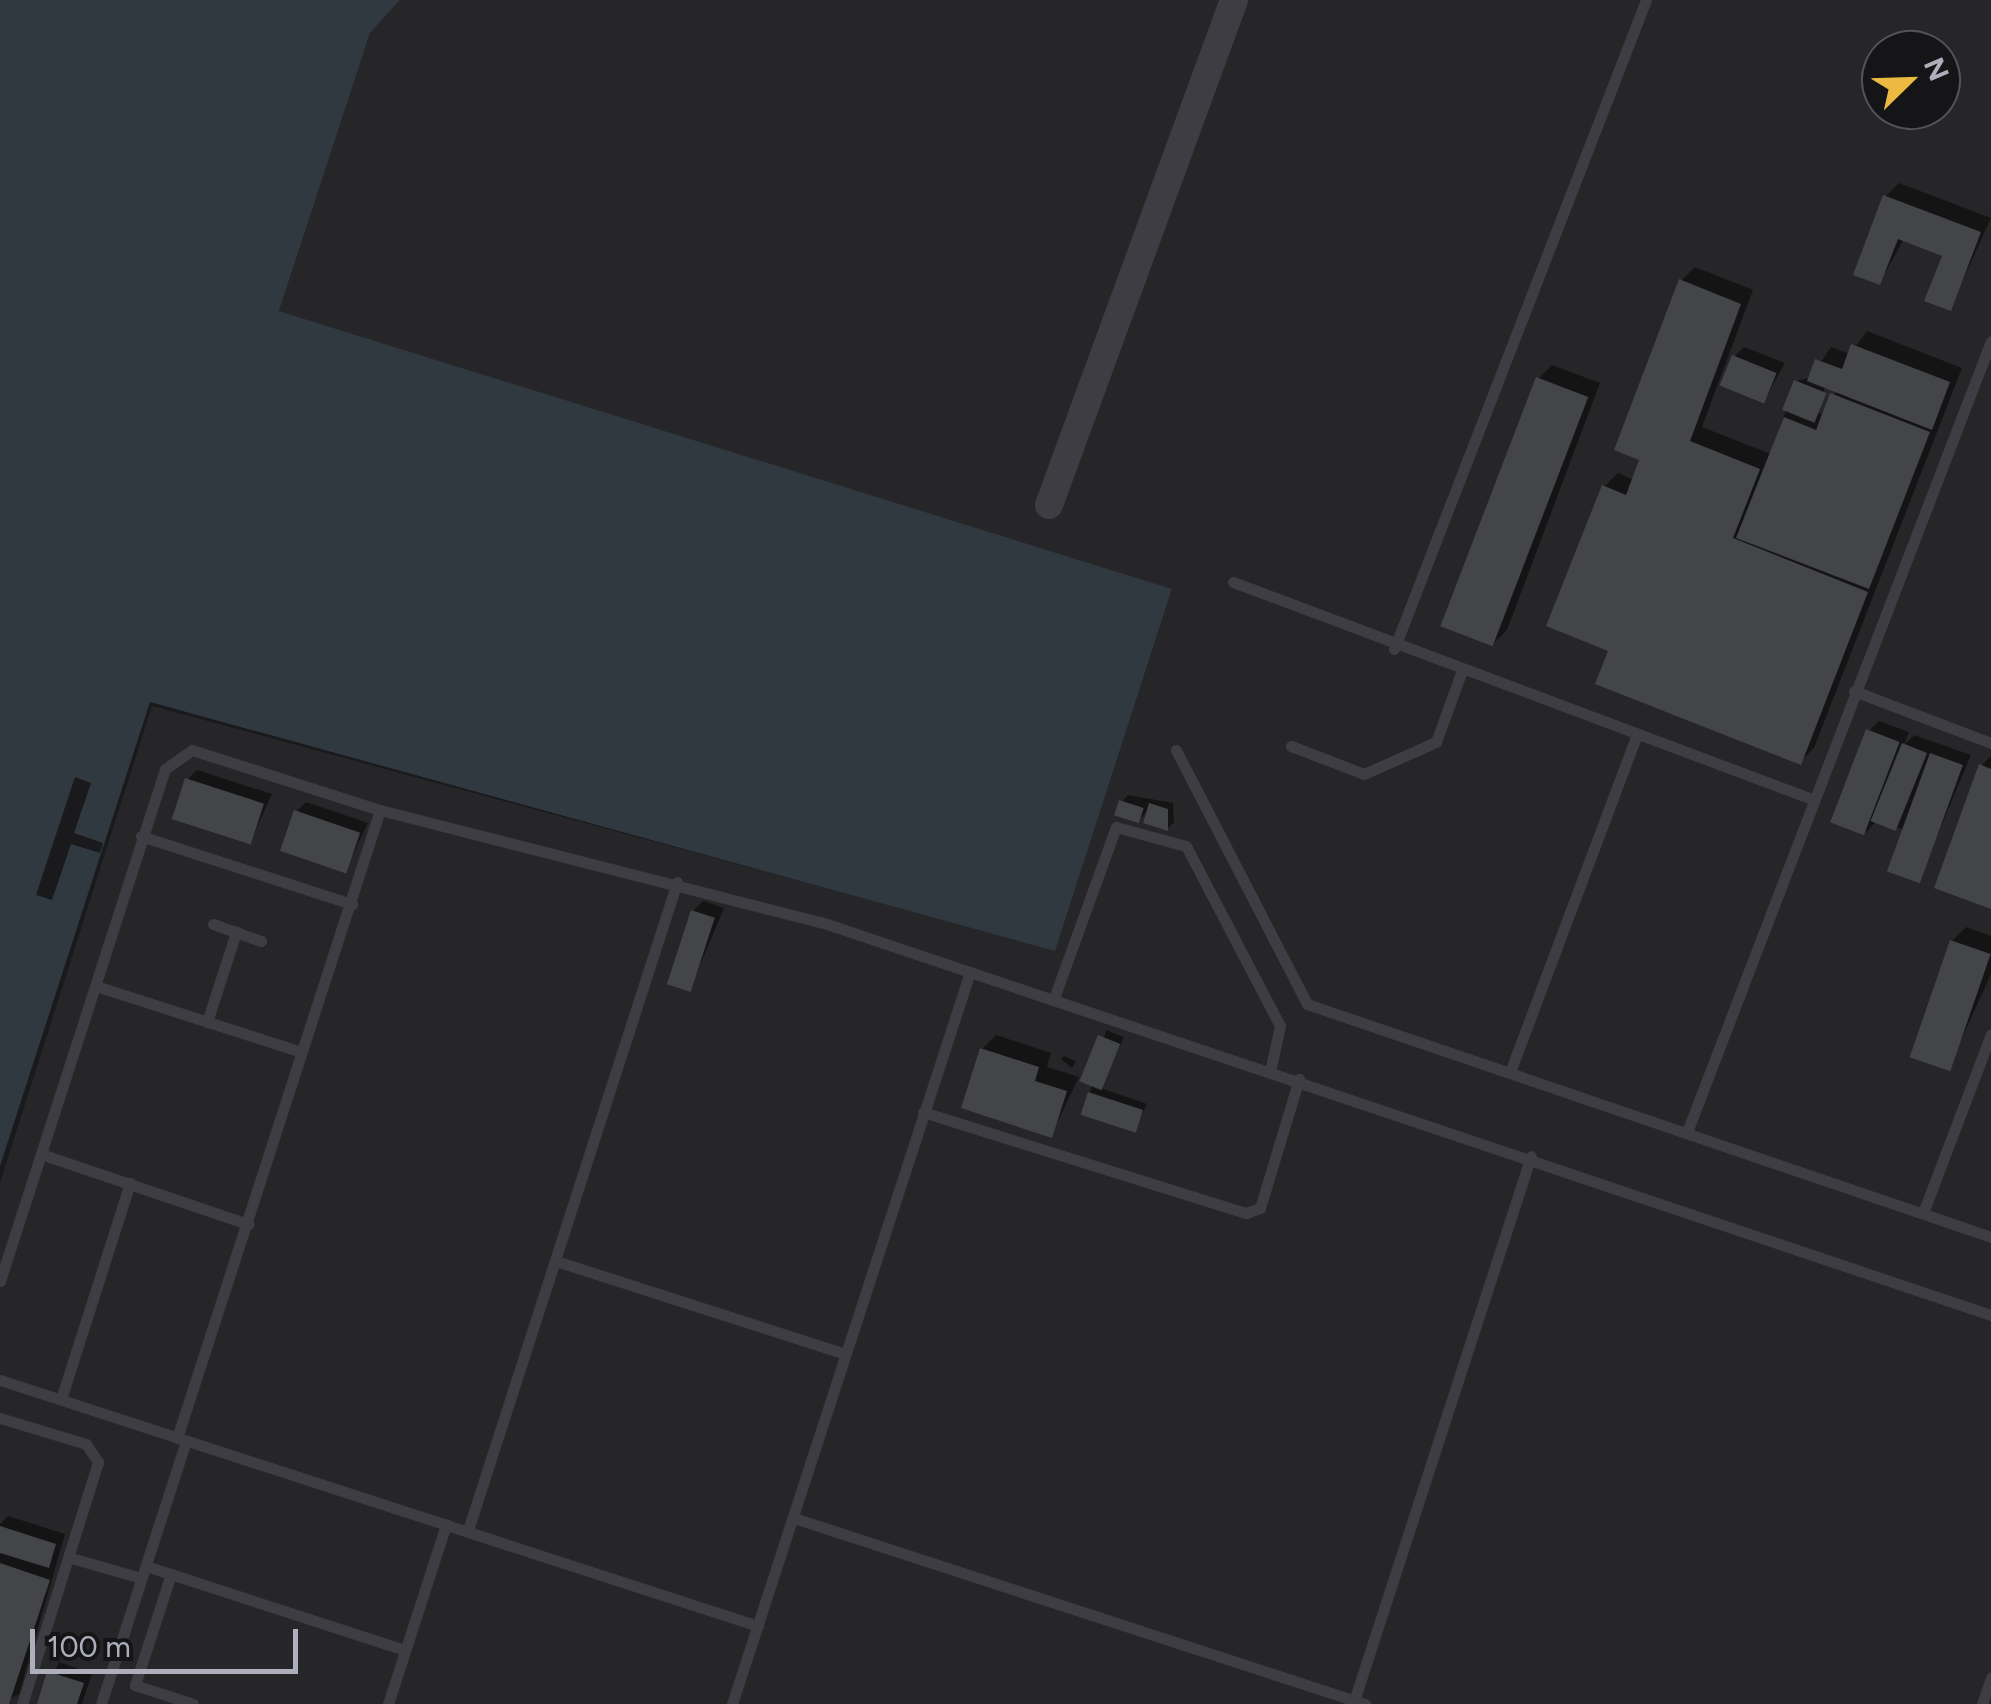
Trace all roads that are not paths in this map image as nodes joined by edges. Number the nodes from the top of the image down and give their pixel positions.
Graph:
1 (1234, 0) edge
2 (1646, 0) edge
3 (1991, 341) edge
4 (1049, 504) dead end
5 (1233, 582) dead end
6 (1394, 649) junction
7 (1460, 673) junction
8 (1854, 691) junction
9 (1636, 736) junction
10 (1991, 743) edge
11 (1291, 746) dead end
12 (1176, 750) dead end
13 (1812, 799) junction
14 (380, 810) junction
15 (141, 836) junction
16 (676, 882) junction
17 (352, 904) junction
18 (214, 924) dead end
19 (236, 932) junction
20 (261, 940) dead end
21 (970, 972) junction
22 (96, 986) junction
23 (1054, 998) junction
24 (207, 1022) junction
25 (1991, 1034) edge
26 (302, 1052) junction
27 (1271, 1067) junction
28 (1510, 1072) junction
29 (1299, 1079) junction
30 (923, 1112) junction
31 (1687, 1132) junction
32 (41, 1154) junction
33 (1531, 1156) junction
34 (130, 1184) junction
35 (1924, 1213) junction
36 (248, 1224) junction
37 (1991, 1237) edge
38 (556, 1261) junction
39 (0, 1281) edge
40 (1991, 1315) edge
41 (845, 1354) junction
42 (0, 1380) edge
43 (61, 1399) junction
44 (0, 1418) edge
45 (182, 1440) junction
46 (794, 1518) junction
47 (446, 1524) junction
48 (468, 1530) junction
49 (71, 1558) junction
50 (143, 1572) junction
51 (170, 1574) junction
52 (758, 1626) junction
53 (405, 1650) junction
54 (1991, 1678) edge
55 (1357, 1703) edge
56 (22, 1704) edge
57 (101, 1704) edge
58 (193, 1704) edge
59 (388, 1704) edge
60 (732, 1704) edge
61 (1982, 1704) edge

1 - 4 street
2 - 6 lane
3 - 8 lane
5 - 6 lane
6 - 7 lane
7 - 9 lane
7 - 11 lane
8 - 10 lane
8 - 13 lane
9 - 13 lane
9 - 28 lane
12 - 28 lane
13 - 31 lane
14 - 15 lane
14 - 16 lane
14 - 17 lane
15 - 17 lane
15 - 22 lane
16 - 21 lane
16 - 38 lane
17 - 26 lane
18 - 19 lane
19 - 20 lane
19 - 24 lane
21 - 23 lane
21 - 30 lane
22 - 24 lane
22 - 32 lane
23 - 27 lane
23 - 27 lane
24 - 26 lane
25 - 35 lane
26 - 36 lane
27 - 29 lane
28 - 31 lane
29 - 30 lane
29 - 33 lane
30 - 41 lane
31 - 35 lane
32 - 34 lane
32 - 39 lane
33 - 40 lane
33 - 55 lane
34 - 36 lane
34 - 43 lane
35 - 37 lane
36 - 45 lane
38 - 41 lane
38 - 48 lane
41 - 46 lane
42 - 43 lane
43 - 45 lane
44 - 49 lane
45 - 47 lane
45 - 50 lane
46 - 52 lane
46 - 55 lane
47 - 48 lane
47 - 53 lane
48 - 52 lane
49 - 50 lane
49 - 56 lane
50 - 51 lane
50 - 57 lane
51 - 53 lane
51 - 58 lane
52 - 60 lane
53 - 59 lane
54 - 61 lane

